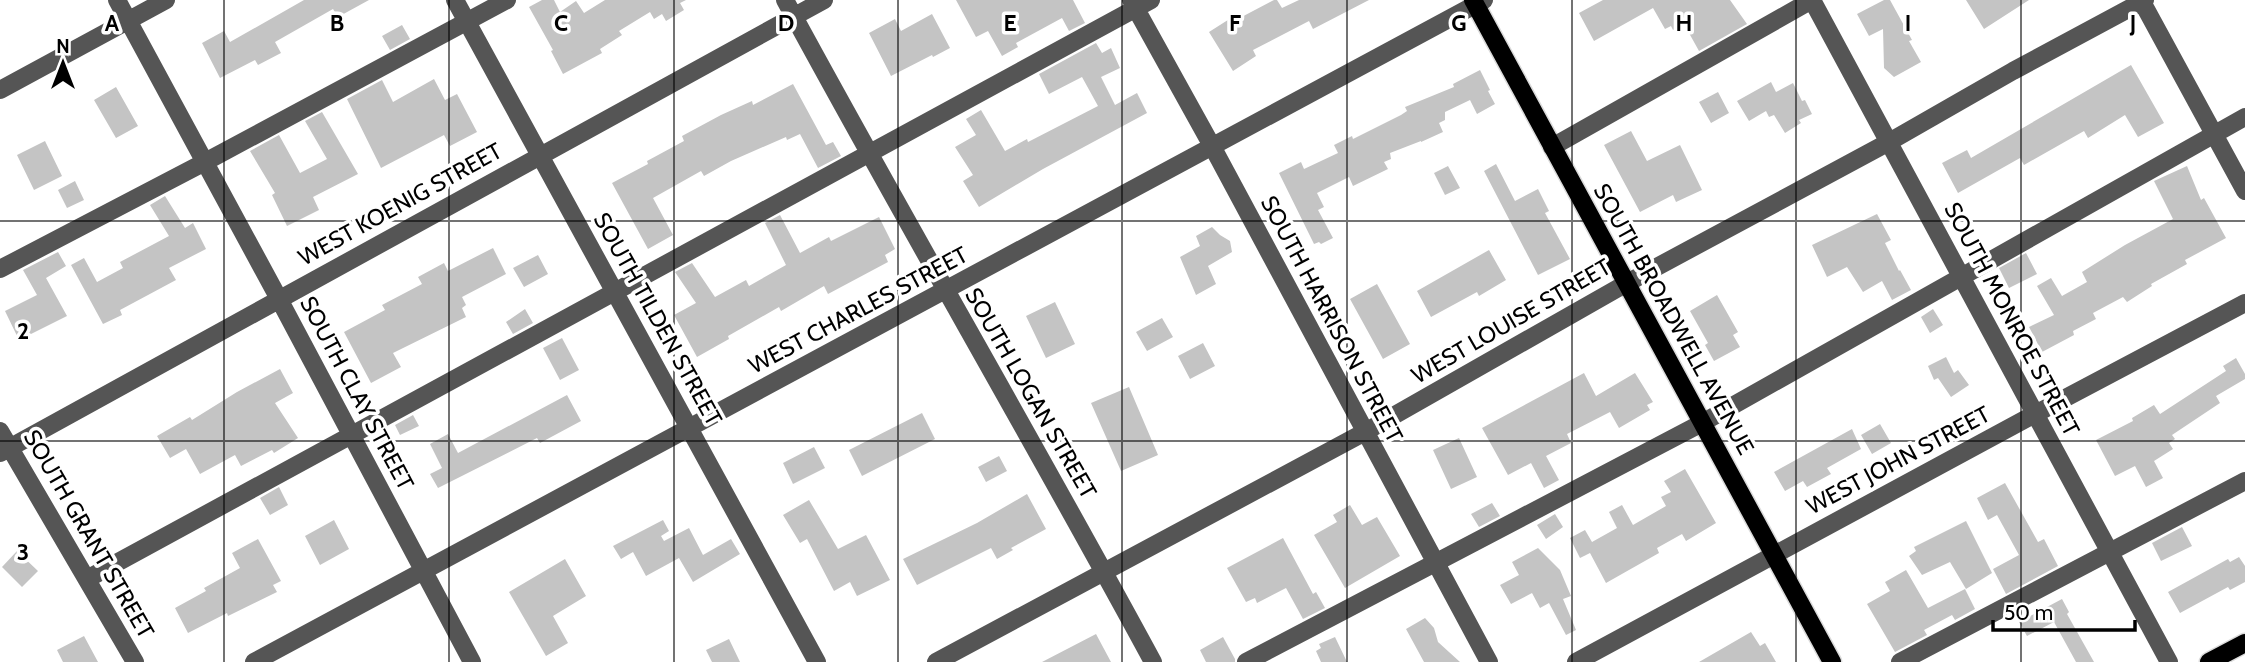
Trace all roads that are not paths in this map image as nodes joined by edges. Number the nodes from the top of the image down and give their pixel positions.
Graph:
1 (117, 0) edge
2 (166, 0) edge
3 (455, 0) edge
4 (507, 0) edge
5 (785, 0) edge
6 (824, 0) edge
7 (1812, 0) edge
8 (2142, 1) edge
9 (1477, 2) edge
10 (1139, 3) edge
11 (794, 16) junction
12 (128, 21) junction
13 (467, 22) junction
14 (0, 90) edge
15 (2245, 117) edge
16 (2214, 135) junction
17 (1889, 142) junction
18 (1212, 146) junction
19 (1552, 147) junction
20 (868, 152) junction
21 (541, 155) junction
22 (205, 162) junction
23 (2245, 191) edge
24 (0, 269) edge
25 (1962, 278) junction
26 (1627, 283) junction
27 (615, 290) junction
28 (945, 291) junction
29 (279, 299) junction
30 (2245, 303) edge
31 (2035, 414) junction
32 (1703, 423) junction
33 (690, 428) junction
34 (0, 430) edge
35 (1365, 432) junction
36 (351, 435) junction
37 (5, 451) edge
38 (2245, 481) edge
39 (2110, 554) junction
40 (1774, 555) junction
41 (1435, 562) junction
42 (423, 571) junction
43 (1105, 572) junction
44 (87, 579) junction
45 (2245, 643) edge
46 (135, 662) edge
47 (254, 662) edge
48 (472, 662) edge
49 (817, 662) edge
50 (936, 662) edge
51 (1153, 662) edge
52 (1246, 662) edge
53 (1489, 662) edge
54 (1576, 662) edge
55 (1832, 662) edge
56 (1900, 662) edge
57 (2169, 662) edge
58 (2209, 662) edge

1 - 12 street, SOUTH CLAY STREET
2 - 12 street
3 - 13 street, SOUTH TILDEN STREET
4 - 13 street
5 - 11 street, SOUTH LOGAN STREET
6 - 11 street, WEST KOENIG STREET
7 - 17 street, SOUTH MONROE STREET
7 - 19 street
8 - 16 street
8 - 17 street, WEST LOUISE STREET
9 - 18 street, WEST CHARLES STREET
9 - 19 main road, SOUTH BROADWELL AVENUE
10 - 18 street, SOUTH HARRISON STREET
10 - 20 street
11 - 20 street, SOUTH LOGAN STREET
11 - 21 street, WEST KOENIG STREET
12 - 14 street
12 - 22 street, SOUTH CLAY STREET
13 - 21 street, SOUTH TILDEN STREET
13 - 22 street
15 - 16 street
16 - 23 street
16 - 25 street
17 - 25 street, SOUTH MONROE STREET
17 - 26 street, WEST LOUISE STREET
18 - 28 street, WEST CHARLES STREET
18 - 35 street, SOUTH HARRISON STREET
19 - 26 main road, SOUTH BROADWELL AVENUE
20 - 27 street
20 - 28 street, SOUTH LOGAN STREET
21 - 27 street, SOUTH TILDEN STREET
21 - 29 street, WEST KOENIG STREET
22 - 24 street
22 - 29 street, SOUTH CLAY STREET
25 - 31 street, SOUTH MONROE STREET
25 - 32 street
26 - 32 main road, SOUTH BROADWELL AVENUE
26 - 35 street, WEST LOUISE STREET
27 - 33 street, SOUTH TILDEN STREET
27 - 36 street
28 - 33 street, WEST CHARLES STREET
28 - 43 street, SOUTH LOGAN STREET
29 - 36 street, SOUTH CLAY STREET
29 - 37 street, WEST KOENIG STREET
30 - 31 street, WEST JOHN STREET
31 - 39 street, SOUTH MONROE STREET
31 - 40 street, WEST JOHN STREET
32 - 40 main road, SOUTH BROADWELL AVENUE
32 - 41 street
33 - 42 street, WEST CHARLES STREET
33 - 49 street, SOUTH TILDEN STREET
34 - 37 street, SOUTH GRANT STREET
35 - 41 street, SOUTH HARRISON STREET
35 - 43 street, WEST LOUISE STREET
36 - 42 street, SOUTH CLAY STREET
36 - 44 street
37 - 44 street, SOUTH GRANT STREET
38 - 39 street
39 - 56 street
39 - 57 street, SOUTH MONROE STREET
40 - 54 street, WEST JOHN STREET
40 - 55 main road, SOUTH BROADWELL AVENUE
41 - 52 street
41 - 53 street, SOUTH HARRISON STREET
42 - 47 street, WEST CHARLES STREET
42 - 48 street, SOUTH CLAY STREET
43 - 50 street, WEST LOUISE STREET
43 - 51 street, SOUTH LOGAN STREET
44 - 46 street, SOUTH GRANT STREET
45 - 58 main road

